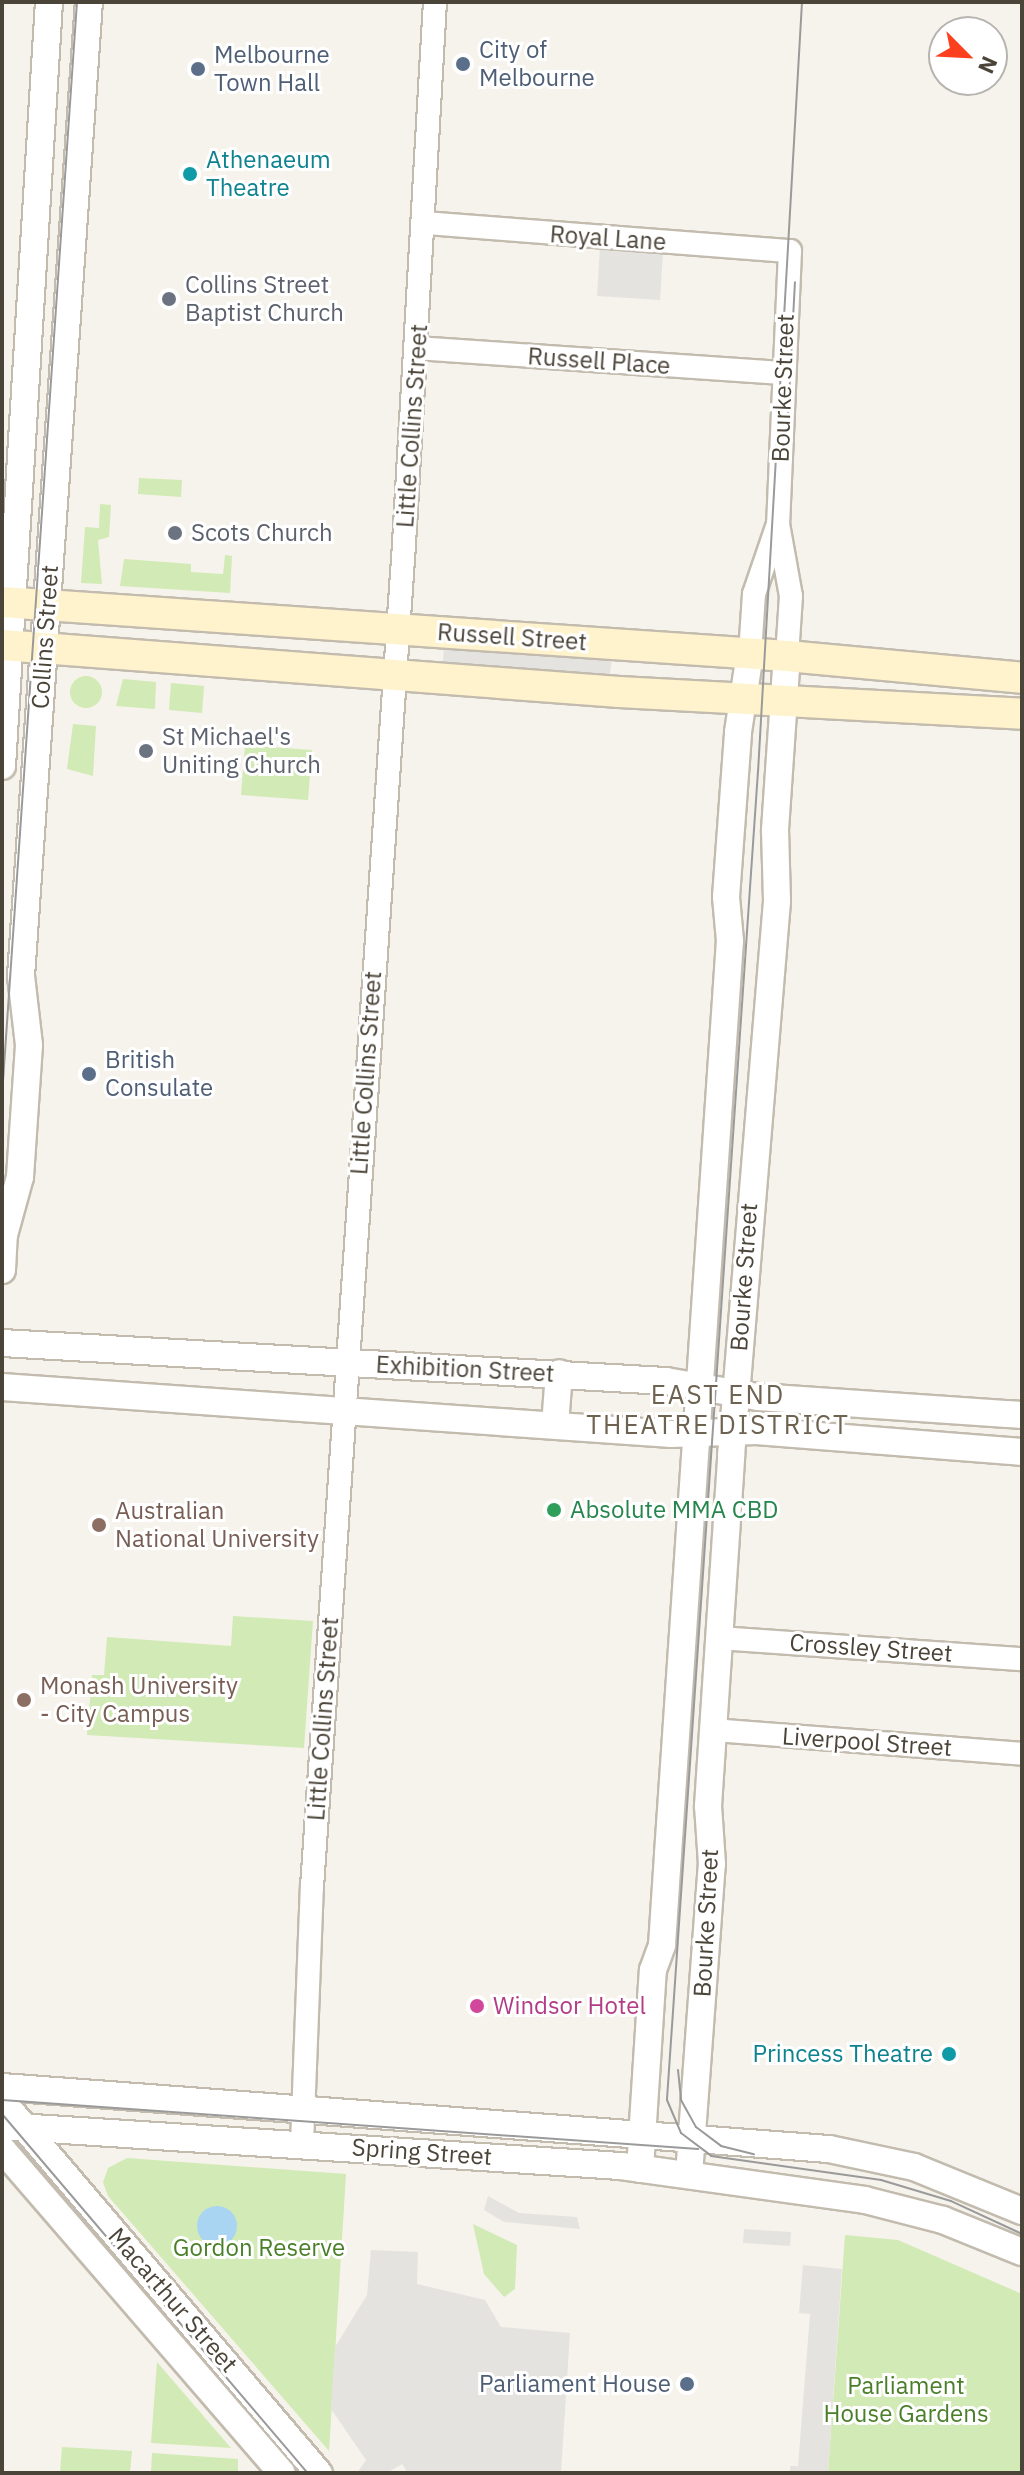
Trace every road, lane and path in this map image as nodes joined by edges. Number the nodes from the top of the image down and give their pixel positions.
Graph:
1 (49, 2) edge
2 (89, 2) edge
3 (435, 2) edge
4 (425, 223) junction
5 (790, 251) joint
6 (416, 348) junction
7 (782, 373) junction
8 (778, 524) junction
9 (8, 602) edge
10 (48, 605) junction
11 (395, 628) junction
12 (6, 646) edge
13 (45, 650) junction
14 (750, 654) junction
15 (787, 656) junction
16 (392, 677) junction
17 (1022, 678) edge
18 (747, 701) junction
19 (784, 703) junction
20 (1022, 714) edge
21 (2, 766) edge
22 (2, 1270) edge
23 (2, 1343) edge
24 (346, 1364) junction
25 (559, 1373) junction
26 (700, 1385) junction
27 (2, 1387) edge
28 (736, 1392) junction
29 (922, 1408) junction
30 (343, 1410) junction
31 (1022, 1415) edge
32 (555, 1425) junction
33 (734, 1431) junction
34 (696, 1434) junction
35 (919, 1444) junction
36 (1022, 1452) edge
37 (719, 1638) junction
38 (1022, 1659) edge
39 (713, 1730) junction
40 (1022, 1754) edge
41 (2, 2087) edge
42 (2, 2101) edge
43 (304, 2108) junction
44 (14, 2126) edge
45 (113, 2131) junction
46 (643, 2133) junction
47 (692, 2137) junction
48 (302, 2144) junction
49 (2, 2149) edge
50 (640, 2169) junction
51 (689, 2175) junction
52 (76, 2187) junction
53 (1022, 2211) edge
54 (1022, 2252) edge
55 (282, 2473) edge
56 (319, 2473) edge

1 - 9 street, Collins Street
2 - 10 street, Collins Street
3 - 4 street, Little Collins Street
4 - 5 street, Royal Lane
4 - 6 street, Little Collins Street
5 - 7 street, Bourke Street
6 - 7 street, Russell Place
6 - 11 street, Little Collins Street
7 - 8 street, Bourke Street
8 - 14 street, Bourke Street
8 - 15 street, Bourke Street
9 - 10 main road, Russell Street
9 - 12 street, Collins Street
10 - 11 main road, Russell Street
10 - 13 street, Collins Street
11 - 14 main road, Russell Street
11 - 16 street, Little Collins Street
12 - 13 main road, Russell Street
12 - 21 street, Collins Street
13 - 16 main road, Russell Street
13 - 22 street, Collins Street
14 - 15 main road, Russell Street
14 - 18 street, Bourke Street
15 - 17 main road, Russell Street
15 - 19 street, Bourke Street
16 - 18 main road, Russell Street
16 - 24 street, Little Collins Street
18 - 19 main road, Russell Street
18 - 26 street, Bourke Street
19 - 20 main road, Russell Street
19 - 28 street, Bourke Street
23 - 24 street, Exhibition Street
24 - 25 street, Exhibition Street
24 - 30 street, Little Collins Street
25 - 26 street, Exhibition Street
25 - 32 street
26 - 28 street, Exhibition Street
26 - 34 street, Bourke Street
27 - 30 street, Exhibition Street
28 - 29 street, Exhibition Street
28 - 33 street, Bourke Street
29 - 31 street, Exhibition Street
29 - 35 street
30 - 32 street, Exhibition Street
30 - 43 street, Little Collins Street
32 - 34 street, Exhibition Street
33 - 34 street, Exhibition Street
33 - 35 street, Exhibition Street
33 - 37 street, Bourke Street
34 - 46 street, Bourke Street
35 - 36 street, Exhibition Street
37 - 38 street, Crossley Street
37 - 39 street, Bourke Street
39 - 40 street, Liverpool Street
39 - 47 street, Bourke Street
41 - 43 street, Spring Street
42 - 44 street
43 - 46 street, Spring Street
43 - 48 street, Little Collins Street
44 - 45 street, Spring Street
44 - 52 street, Macarthur Street
45 - 48 street, Spring Street
45 - 52 street
46 - 47 street, Spring Street
46 - 50 street, Bourke Street
47 - 51 street, Bourke Street
47 - 53 street, Spring Street
48 - 50 street, Spring Street
49 - 55 street, Macarthur Street
50 - 51 street, Spring Street
51 - 54 street, Spring Street
52 - 56 street, Macarthur Street

